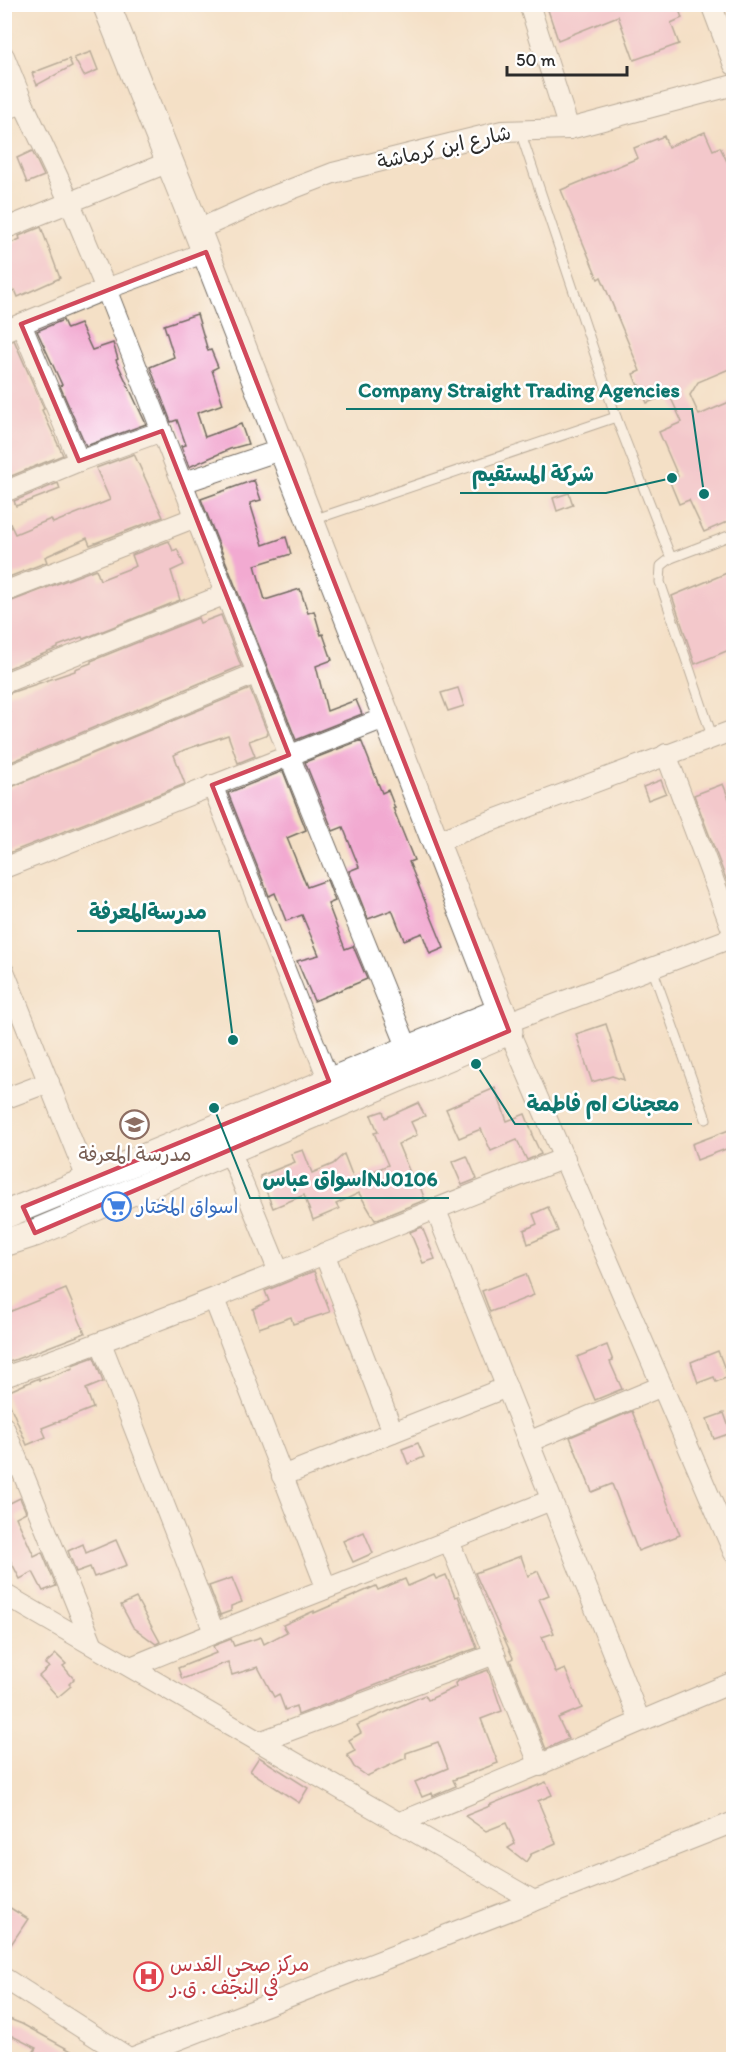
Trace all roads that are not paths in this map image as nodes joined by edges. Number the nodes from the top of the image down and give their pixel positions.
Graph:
1 (106, 4) edge
2 (529, 4) edge
3 (711, 4) edge
4 (4, 56) edge
5 (734, 65) edge
6 (734, 85) edge
7 (23, 103) junction
8 (4, 110) edge
9 (519, 129) junction
10 (569, 129) junction
11 (169, 162) junction
12 (70, 203) junction
13 (4, 229) edge
14 (202, 241) junction
15 (106, 289) junction
16 (13, 327) edge
17 (616, 417) junction
18 (162, 431) junction
19 (283, 449) junction
20 (79, 461) junction
21 (182, 483) junction
22 (4, 492) edge
23 (196, 517) junction
24 (311, 521) junction
25 (734, 534) edge
26 (671, 558) junction
27 (4, 592) edge
28 (226, 594) junction
29 (257, 673) junction
30 (4, 682) edge
31 (387, 717) junction
32 (734, 730) edge
33 (712, 736) junction
34 (666, 754) junction
35 (289, 755) junction
36 (4, 778) edge
37 (212, 785) junction
38 (435, 842) junction
39 (4, 868) edge
40 (734, 936) edge
41 (652, 968) junction
42 (4, 971) edge
43 (506, 1022) junction
44 (408, 1049) junction
45 (49, 1082) junction
46 (329, 1082) junction
47 (4, 1099) edge
48 (706, 1119) dead end
49 (230, 1150) junction
50 (565, 1158) junction
51 (88, 1180) junction
52 (435, 1208) junction
53 (14, 1211) edge
54 (35, 1233) junction
55 (4, 1243) edge
56 (324, 1254) junction
57 (279, 1272) junction
58 (214, 1299) junction
59 (101, 1343) junction
60 (4, 1377) edge
61 (662, 1386) junction
62 (507, 1387) junction
63 (4, 1427) edge
64 (393, 1432) junction
65 (528, 1442) junction
66 (282, 1476) junction
67 (551, 1500) junction
68 (449, 1541) junction
69 (734, 1553) edge
70 (327, 1587) junction
71 (4, 1594) edge
72 (214, 1632) junction
73 (92, 1643) junction
74 (495, 1654) junction
75 (131, 1667) junction
76 (734, 1683) edge
77 (640, 1721) junction
78 (259, 1742) junction
79 (540, 1766) junction
80 (734, 1822) edge
81 (398, 1823) junction
82 (534, 1901) junction
83 (4, 1978) edge
84 (128, 2059) edge

1 - 11 street
2 - 10 street
3 - 5 street
4 - 7 street
6 - 10 street, شارع ابن كرماشة
7 - 8 street
7 - 12 street
9 - 10 street, شارع ابن كرماشة
9 - 14 street, شارع ابن كرماشة
9 - 17 lane
11 - 12 street
11 - 14 street
12 - 13 street
12 - 15 street
14 - 15 street, شارع ابن كرماشة
14 - 19 street
15 - 16 street, شارع ابن كرماشة
15 - 18 street
16 - 20 street
17 - 24 lane
17 - 26 lane
18 - 20 street
18 - 21 street
19 - 21 street
19 - 24 street
20 - 22 street
21 - 23 street
23 - 27 street
23 - 28 street
24 - 31 street
25 - 26 lane
26 - 33 lane
28 - 29 street
28 - 30 street
29 - 35 street
29 - 36 street
31 - 35 street
31 - 38 street
32 - 33 street
33 - 34 street
34 - 38 street
34 - 40 street
35 - 37 street
35 - 44 street
37 - 39 street
37 - 46 street
38 - 43 street
40 - 41 street
41 - 43 street
41 - 48 lane
42 - 45 street
43 - 44 street
43 - 49 street
43 - 50 street
44 - 46 street
45 - 47 street
45 - 51 street
46 - 51 street
49 - 54 street
49 - 57 street
50 - 52 street
50 - 61 street
51 - 53 street
52 - 56 street
52 - 62 street
53 - 54 street
54 - 55 street
56 - 57 street
56 - 64 street
57 - 58 street
58 - 59 street
58 - 66 street
59 - 60 street
59 - 72 street
61 - 65 street
61 - 69 street
62 - 64 street
62 - 65 street
63 - 73 street
64 - 66 street
65 - 67 street
66 - 70 street
67 - 68 street
67 - 77 street
68 - 70 street
68 - 74 street
70 - 72 street
71 - 73 street
72 - 75 street
73 - 75 street
74 - 78 street
74 - 79 street
75 - 78 street
76 - 77 street
77 - 79 street
78 - 81 street
79 - 81 street
80 - 82 street
81 - 82 street
82 - 84 street
83 - 84 street

